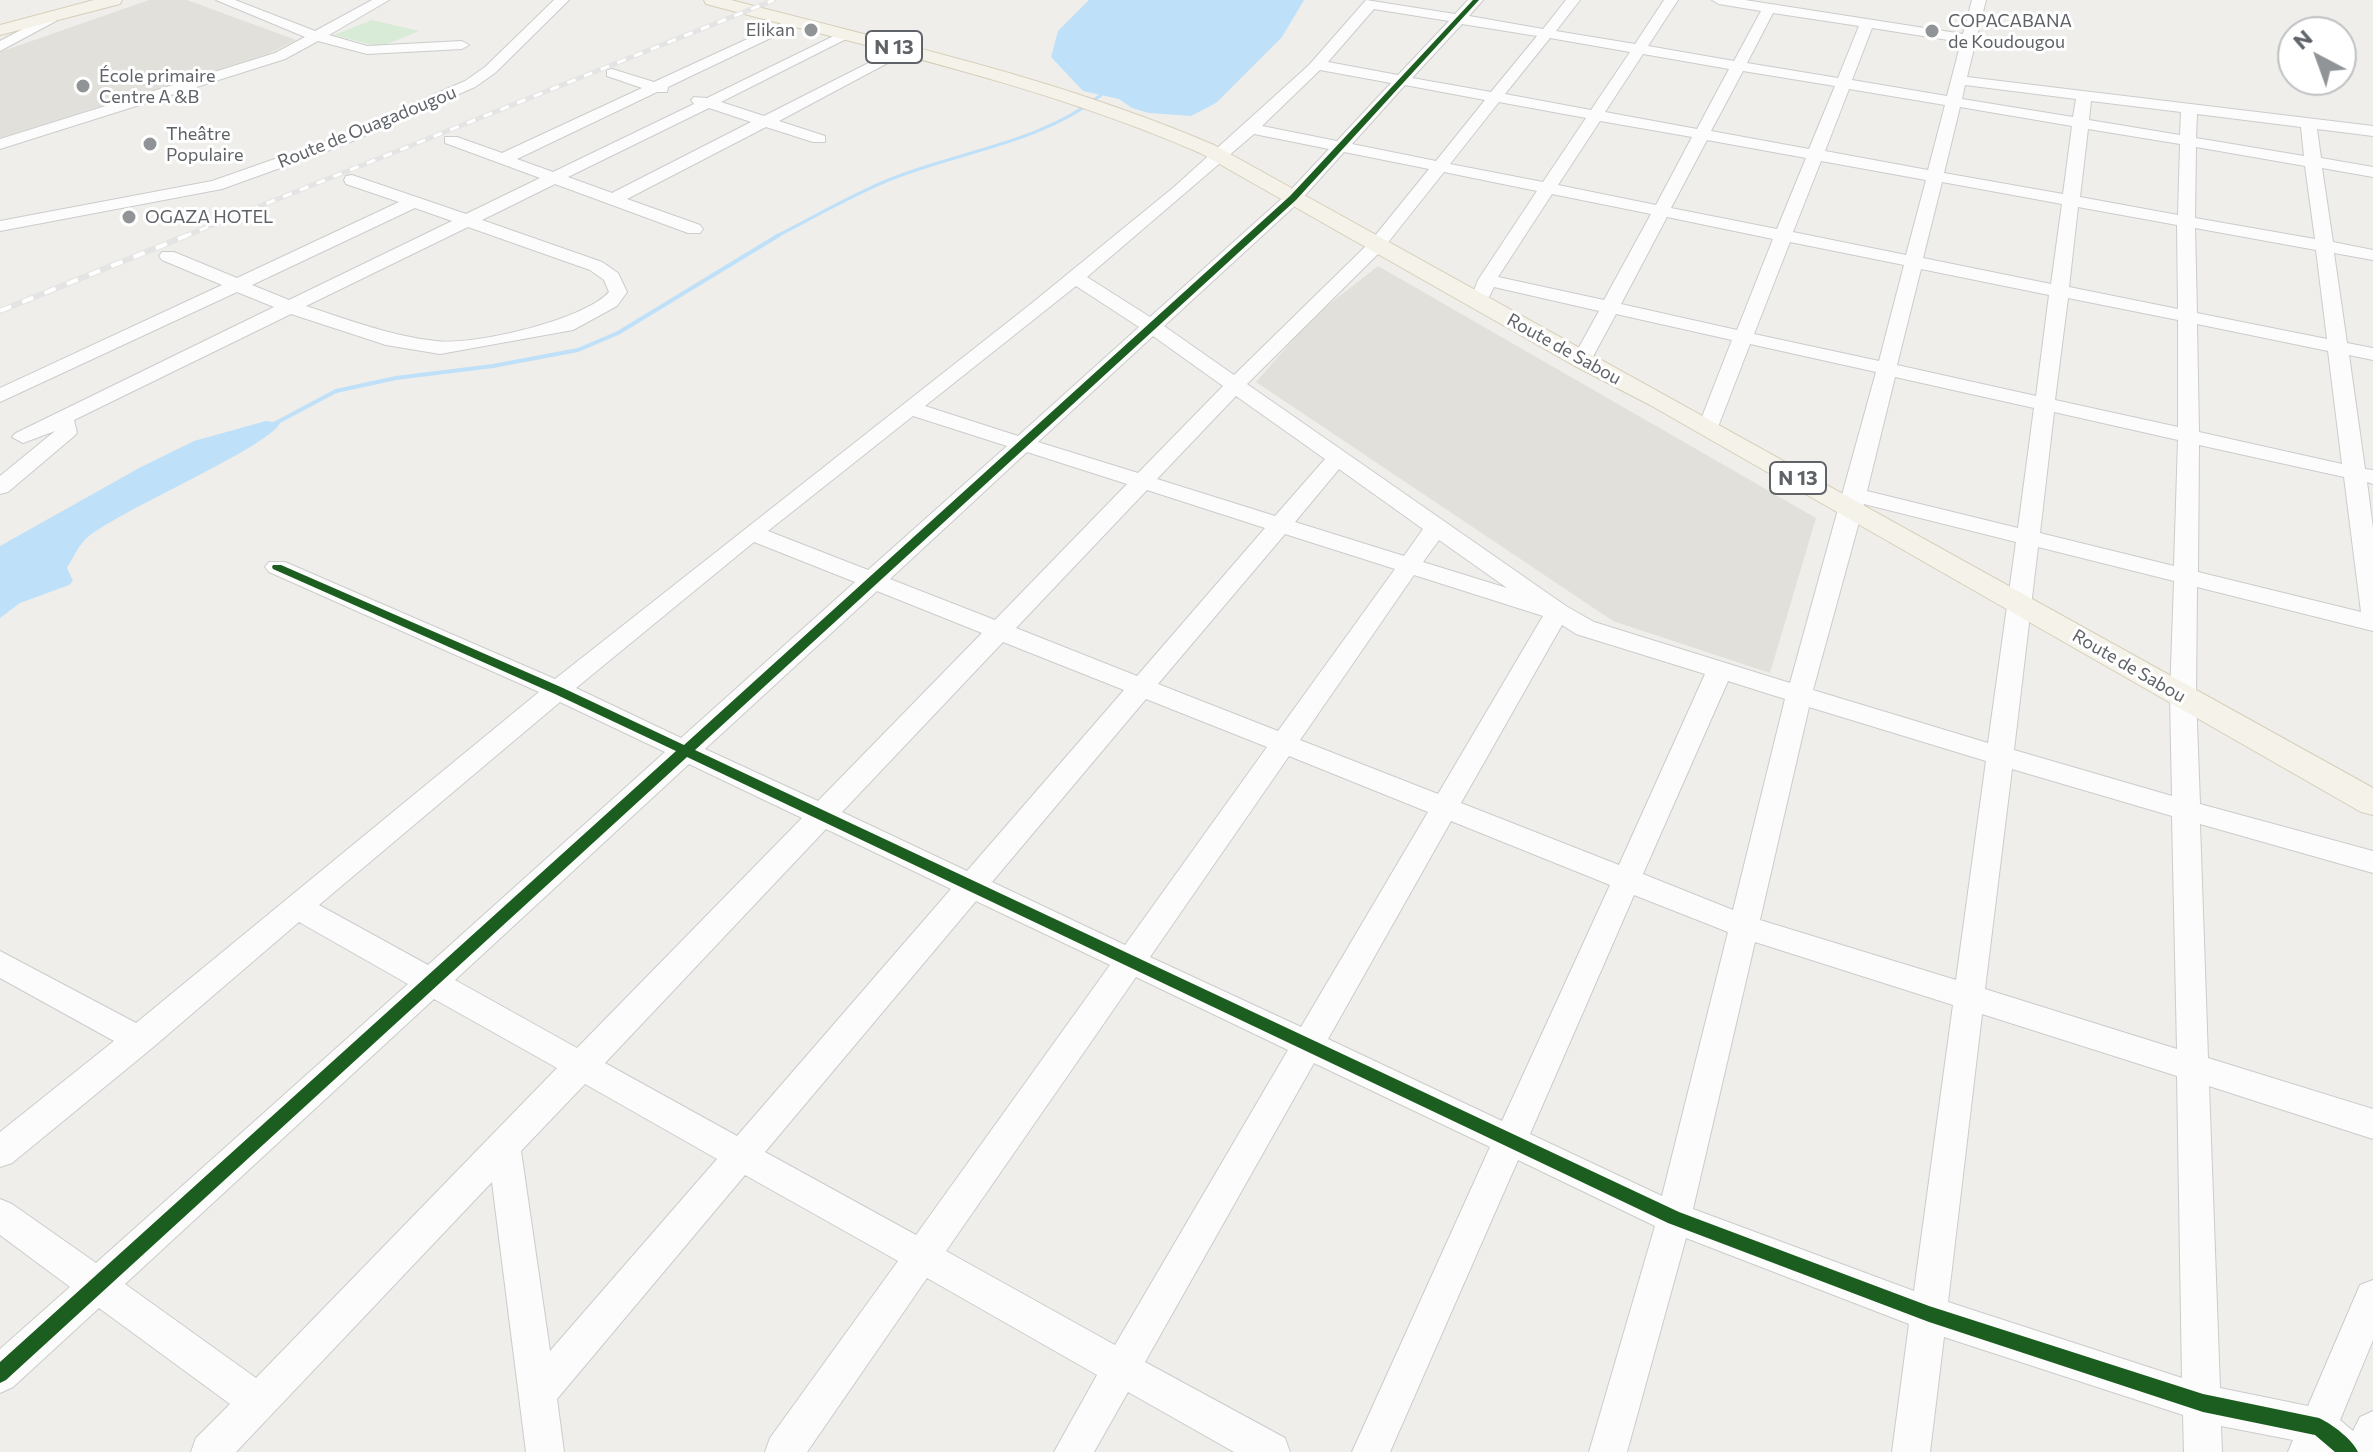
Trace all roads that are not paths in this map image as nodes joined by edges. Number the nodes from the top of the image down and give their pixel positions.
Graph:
1 (114, 0) edge
2 (223, 0) edge
3 (382, 0) edge
4 (562, 0) edge
5 (712, 0) edge
6 (1476, 0) edge
7 (1573, 0) edge
8 (1671, 0) edge
9 (1719, 0) edge
10 (1372, 2) edge
11 (1975, 2) edge
12 (1769, 8) junction
13 (51, 18) junction
14 (1458, 19) junction
15 (795, 21) junction
16 (1867, 23) junction
17 (0, 30) edge
18 (1546, 34) junction
19 (847, 35) junction
20 (316, 36) junction
21 (1970, 39) junction
22 (462, 45) dead end
23 (0, 47) edge
24 (1640, 49) junction
25 (905, 50) junction
26 (1317, 65) junction
27 (1741, 66) junction
28 (612, 73) dead end
29 (1959, 80) junction
30 (1401, 81) junction
31 (1844, 84) junction
32 (656, 87) junction
33 (2084, 96) junction
34 (1496, 98) junction
35 (1954, 102) junction
36 (707, 103) junction
37 (2189, 108) junction
38 (1596, 116) junction
39 (764, 121) junction
40 (2080, 123) junction
41 (2308, 123) junction
42 (1248, 128) junction
43 (2373, 131) edge
44 (1704, 135) junction
45 (819, 139) dead end
46 (451, 140) dead end
47 (2187, 141) junction
48 (0, 144) edge
49 (1340, 147) junction
50 (1815, 155) junction
51 (1221, 156) junction
52 (503, 159) junction
53 (2315, 162) junction
54 (1442, 167) junction
55 (2373, 172) edge
56 (1935, 177) junction
57 (554, 178) junction
58 (352, 180) dead end
59 (1548, 188) junction
60 (1293, 198) junction
61 (613, 199) junction
62 (2071, 201) junction
63 (414, 202) junction
64 (1663, 211) junction
65 (466, 221) junction
66 (2186, 222) junction
67 (0, 226) edge
68 (694, 229) dead end
69 (1783, 236) junction
70 (1376, 246) junction
71 (2325, 247) junction
72 (2373, 255) edge
73 (168, 256) dead end
74 (1914, 262) junction
75 (1074, 277) junction
76 (237, 285) junction
77 (1483, 290) junction
78 (2058, 291) junction
79 (290, 307) junction
80 (1611, 308) junction
81 (2187, 317) junction
82 (1152, 327) junction
83 (1743, 337) junction
84 (2339, 347) junction
85 (2373, 354) edge
86 (1582, 360) junction
87 (1886, 369) junction
88 (1234, 386) junction
89 (0, 396) edge
90 (2044, 403) junction
91 (912, 409) junction
92 (63, 418) junction
93 (1708, 427) junction
94 (2189, 436) junction
95 (23, 437) dead end
96 (1023, 444) junction
97 (1338, 457) junction
98 (2364, 475) edge
99 (1142, 481) junction
100 (0, 487) edge
101 (1852, 501) junction
102 (1280, 525) junction
103 (1437, 526) junction
104 (752, 533) junction
105 (2028, 538) junction
106 (1409, 566) junction
107 (277, 567) dead end
108 (2184, 577) junction
109 (872, 581) junction
110 (2019, 603) junction
111 (1557, 612) junction
112 (2373, 613) edge
113 (2373, 623) edge
114 (998, 631) junction
115 (1720, 670) junction
116 (1140, 688) junction
117 (559, 691) junction
118 (1799, 696) junction
119 (2183, 696) junction
120 (1283, 744) junction
121 (686, 750) junction
122 (1998, 755) junction
123 (2373, 803) edge
124 (1444, 809) junction
125 (2187, 812) junction
126 (822, 815) junction
127 (2373, 862) edge
128 (1626, 881) junction
129 (971, 885) junction
130 (299, 908) junction
131 (1746, 927) junction
132 (1130, 961) junction
133 (0, 963) edge
134 (431, 982) junction
135 (1969, 997) junction
136 (140, 1040) junction
137 (1308, 1045) junction
138 (581, 1066) junction
139 (2192, 1067) junction
140 (2373, 1124) edge
141 (1510, 1140) junction
142 (504, 1146) junction
143 (0, 1152) edge
144 (741, 1155) junction
145 (0, 1215) edge
146 (1674, 1218) junction
147 (921, 1256) junction
148 (97, 1286) junction
149 (2373, 1297) edge
150 (1929, 1314) junction
151 (1121, 1369) junction
152 (0, 1374) edge
153 (537, 1394) junction
154 (258, 1402) junction
155 (2203, 1403) junction
156 (2373, 1430) edge
157 (2313, 1440) edge
158 (210, 1452) edge
159 (545, 1452) edge
160 (784, 1452) edge
161 (1073, 1452) edge
162 (1271, 1452) edge
163 (1371, 1452) edge
164 (1608, 1452) edge
165 (1911, 1452) edge
166 (2203, 1452) edge
167 (2349, 1452) edge
168 (2363, 1452) edge

1 - 13 main road
2 - 20 street
3 - 20 street
4 - 67 street, Route de Ouagadougou
5 - 15 main road, Route de Sabou / N 13
6 - 14 street
7 - 18 street
8 - 24 street
9 - 12 street
10 - 14 street
10 - 26 street
11 - 21 street
12 - 16 street
12 - 27 street
13 - 17 main road
13 - 23 street
14 - 18 street
14 - 30 street
15 - 19 main road, Route de Sabou / N 13
15 - 32 street
16 - 21 street
16 - 31 street
18 - 24 street
18 - 34 street
19 - 25 main road, Route de Sabou / N 13
19 - 36 street
20 - 22 street
20 - 48 street
21 - 29 street
24 - 27 street
24 - 38 street
25 - 39 street
25 - 51 main road, Route de Sabou / N 13
26 - 30 street
26 - 42 street
27 - 31 street
27 - 44 street
28 - 32 street
29 - 33 street
29 - 35 street
30 - 34 street
30 - 49 street
31 - 35 street
31 - 50 street
32 - 36 street
32 - 52 street
33 - 37 street
33 - 40 street
34 - 38 street
34 - 54 street
35 - 40 street
35 - 56 street
36 - 39 street
36 - 57 street
37 - 41 street
37 - 47 street
38 - 44 street
38 - 59 street
39 - 45 street
39 - 61 street
40 - 47 street
40 - 62 street
41 - 43 street
41 - 53 street
42 - 49 street
42 - 51 street
44 - 50 street
44 - 64 street
46 - 52 street
47 - 53 street
47 - 66 street
49 - 54 street
49 - 60 street
50 - 56 street
50 - 69 street
51 - 60 main road, Route de Sabou / N 13
51 - 75 street
52 - 57 street
53 - 55 street
53 - 71 street
54 - 59 street
54 - 70 street
56 - 62 street
56 - 74 street
57 - 61 street
57 - 65 street
58 - 63 street
59 - 64 street
59 - 77 street
60 - 70 main road, Route de Sabou / N 13
60 - 82 street
61 - 68 street
62 - 66 street
62 - 78 street
63 - 65 street
63 - 76 street
64 - 69 street
64 - 80 street
65 - 79 street
65 - 79 street
66 - 71 street
66 - 81 street
69 - 74 street
69 - 83 street
70 - 77 main road, Route de Sabou / N 13
70 - 88 street
71 - 72 street
71 - 84 street
73 - 76 street
74 - 78 street
74 - 87 street
75 - 82 street
75 - 91 street
76 - 79 street
76 - 89 street
77 - 80 street
77 - 86 main road, Route de Sabou / N 13
78 - 81 street
78 - 90 street
79 - 92 street
80 - 83 street
80 - 86 street
81 - 84 street
81 - 94 street
82 - 88 street
82 - 96 street
83 - 87 street
83 - 93 street
84 - 85 street
84 - 98 street
86 - 93 main road, Route de Sabou / N 13
87 - 90 street
87 - 101 street
88 - 97 street
88 - 99 street
90 - 94 street
90 - 105 street
91 - 96 street
91 - 104 street
92 - 95 street
92 - 100 street
93 - 101 main road, Route de Sabou / N 13
94 - 98 street
94 - 108 street
96 - 99 street
96 - 109 street
97 - 102 street
97 - 103 street
98 - 112 street
99 - 102 street
99 - 114 street
101 - 105 street
101 - 110 main road, Route de Sabou / N 13
101 - 118 street
102 - 106 street
102 - 116 street
103 - 106 street
103 - 111 street
104 - 109 street
104 - 117 street
105 - 108 street
105 - 110 street
106 - 111 street
106 - 120 street
107 - 117 street
108 - 113 street
108 - 119 street
109 - 114 street
109 - 121 street
110 - 119 main road, Route de Sabou / N 13
110 - 122 street
111 - 115 street
111 - 124 street
114 - 116 street
114 - 126 street
115 - 118 street
115 - 128 street
116 - 120 street
116 - 129 street
117 - 121 street
117 - 130 street
118 - 122 street
118 - 131 street
119 - 123 main road, Route de Sabou / N 13
119 - 125 street
120 - 124 street
120 - 132 street
121 - 126 street
121 - 134 street
122 - 125 street
122 - 135 street
124 - 128 street
124 - 137 street
125 - 127 street
125 - 139 street
126 - 129 street
126 - 138 street
128 - 131 street
128 - 141 street
129 - 132 street
129 - 144 street
130 - 134 street
130 - 136 street
131 - 135 street
131 - 146 street
132 - 137 street
132 - 147 street
133 - 136 street
134 - 138 street
134 - 148 street
135 - 139 street
135 - 150 street
136 - 143 street
137 - 141 street
137 - 151 street
138 - 142 street
138 - 144 street
139 - 140 street
139 - 155 street
141 - 146 street
141 - 163 street
142 - 153 street
142 - 154 street
144 - 147 street
144 - 153 street
145 - 148 street
146 - 150 street
146 - 164 street
147 - 151 street
147 - 160 street
148 - 152 street
148 - 154 street
149 - 157 street
150 - 155 street
150 - 165 street
151 - 161 street
151 - 162 street
153 - 159 street
154 - 158 street
155 - 157 street
155 - 166 street
156 - 168 street
157 - 167 street

